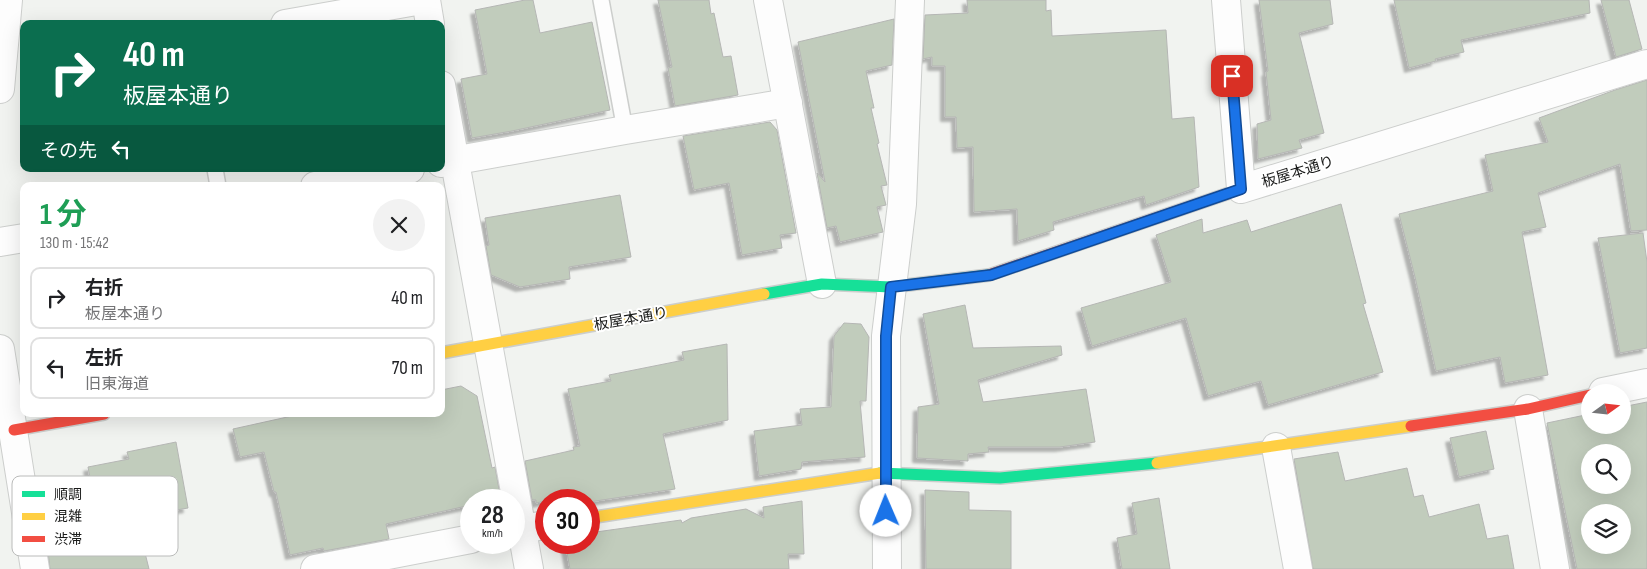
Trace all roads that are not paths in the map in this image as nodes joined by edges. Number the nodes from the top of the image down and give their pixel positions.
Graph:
1 (8, 0) edge
2 (422, 0) edge
3 (426, 0) edge
4 (601, 0) edge
5 (768, 0) edge
6 (910, 0) edge
7 (1226, 0) edge
8 (308, 20) edge
9 (429, 20) edge
10 (1647, 64) edge
11 (9, 76) edge
12 (788, 103) junction
13 (445, 129) edge
14 (625, 130) junction
15 (448, 162) edge
16 (393, 172) edge
17 (337, 182) edge
18 (1241, 189) junction
19 (20, 239) edge
20 (0, 242) edge
21 (822, 284) junction
22 (891, 287) junction
23 (488, 345) junction
24 (0, 349) edge
25 (445, 352) edge
26 (1647, 383) edge
27 (1631, 386) edge
28 (1581, 397) edge
29 (1528, 409) junction
30 (87, 417) edge
31 (14, 430) junction
32 (1276, 447) junction
33 (886, 472) junction
34 (21, 476) edge
35 (600, 516) edge
36 (527, 528) edge
37 (460, 540) edge
38 (33, 556) edge
39 (35, 569) edge
40 (315, 569) edge
41 (529, 569) edge
42 (887, 569) edge
43 (1298, 569) edge
44 (1555, 569) edge

1 - 11 street
2 - 8 street
3 - 9 street
4 - 14 lane
5 - 12 street
6 - 22 street
7 - 18 street
10 - 18 street, 板屋本通り
12 - 14 street
12 - 21 street
13 - 15 street
14 - 15 street
15 - 23 street
16 - 17 street
18 - 22 street, 板屋本通り
19 - 20 street
21 - 22 street, 板屋本通り
21 - 23 street, 板屋本通り
22 - 33 street
23 - 25 street, 板屋本通り
23 - 36 street
24 - 31 street
26 - 27 street
28 - 29 street
29 - 32 street
29 - 44 street
30 - 31 street
31 - 34 street
32 - 33 street
32 - 43 street
33 - 35 street
33 - 42 street
36 - 41 street
37 - 40 street
38 - 39 street

